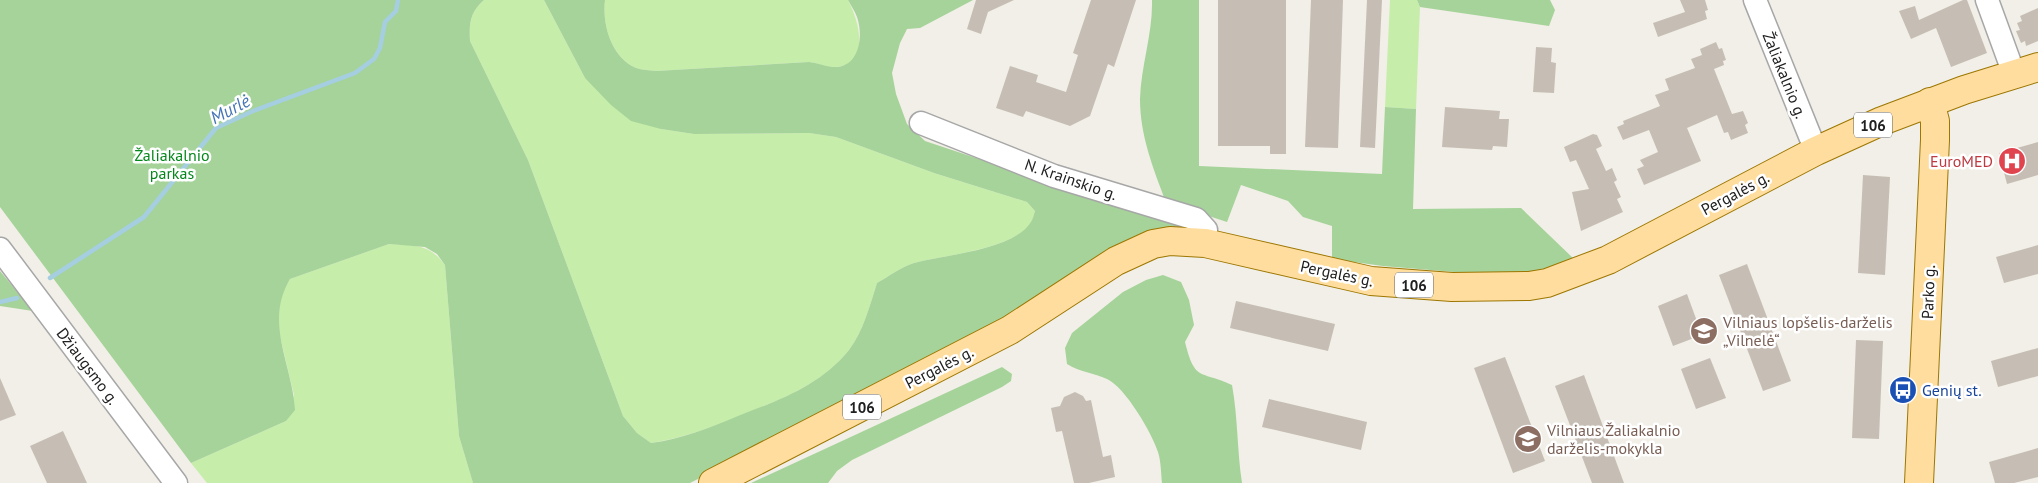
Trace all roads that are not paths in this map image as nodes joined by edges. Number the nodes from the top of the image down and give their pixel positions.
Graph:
1 (1755, 0) edge
2 (1987, 0) edge
3 (2026, 70) edge
4 (1930, 102) junction
5 (921, 123) dead end
6 (1816, 150) junction
7 (1205, 243) junction
8 (0, 249) edge
9 (173, 482) edge
10 (713, 483) edge
11 (1918, 483) edge

1 - 6 street, Žaliakalnio g.
2 - 3 street
3 - 4 main road, Pergalės g. / 106
4 - 6 main road, Pergalės g. / 106
4 - 11 main road, Parko g.
5 - 7 street, N. Krainskio g.
6 - 7 main road, Pergalės g. / 106
7 - 10 main road, Pergalės g. / 106
8 - 9 street, Džiaugsmo g.

